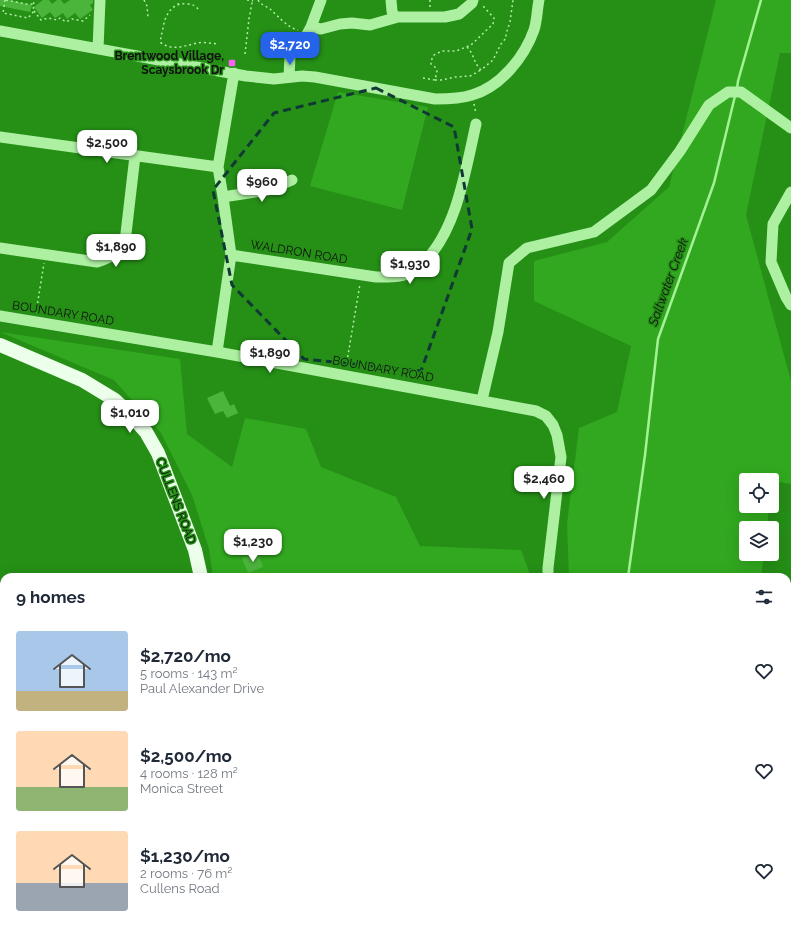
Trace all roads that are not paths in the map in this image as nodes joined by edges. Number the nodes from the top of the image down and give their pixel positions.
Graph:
1 (321, 0) edge
2 (392, 0) edge
3 (473, 0) edge
4 (539, 0) edge
5 (100, 5) edge
6 (394, 18) junction
7 (305, 29) junction
8 (0, 32) edge
9 (98, 49) junction
10 (234, 73) junction
11 (289, 77) junction
12 (476, 124) road end
13 (791, 128) edge
14 (0, 137) edge
15 (135, 156) junction
16 (218, 167) junction
17 (292, 180) dead end
18 (791, 192) edge
19 (223, 197) junction
20 (0, 248) edge
21 (231, 255) junction
22 (791, 305) edge
23 (0, 316) edge
24 (0, 345) edge
25 (217, 352) junction
26 (482, 400) junction
27 (200, 573) edge
28 (548, 573) edge

1 - 7 street
2 - 6 street
3 - 6 street
4 - 11 street
5 - 9 street
6 - 7 street
7 - 11 street
8 - 9 street
9 - 10 street
10 - 11 street
10 - 16 street
12 - 21 street, WALDRON ROAD
13 - 26 street
14 - 15 street
15 - 16 street
15 - 20 street
16 - 19 street
17 - 19 street
18 - 22 street
19 - 21 street
21 - 25 street
23 - 25 street, BOUNDARY ROAD
24 - 27 main road, CULLENS ROAD
25 - 26 street, BOUNDARY ROAD
26 - 28 street, BOUNDARY ROAD

